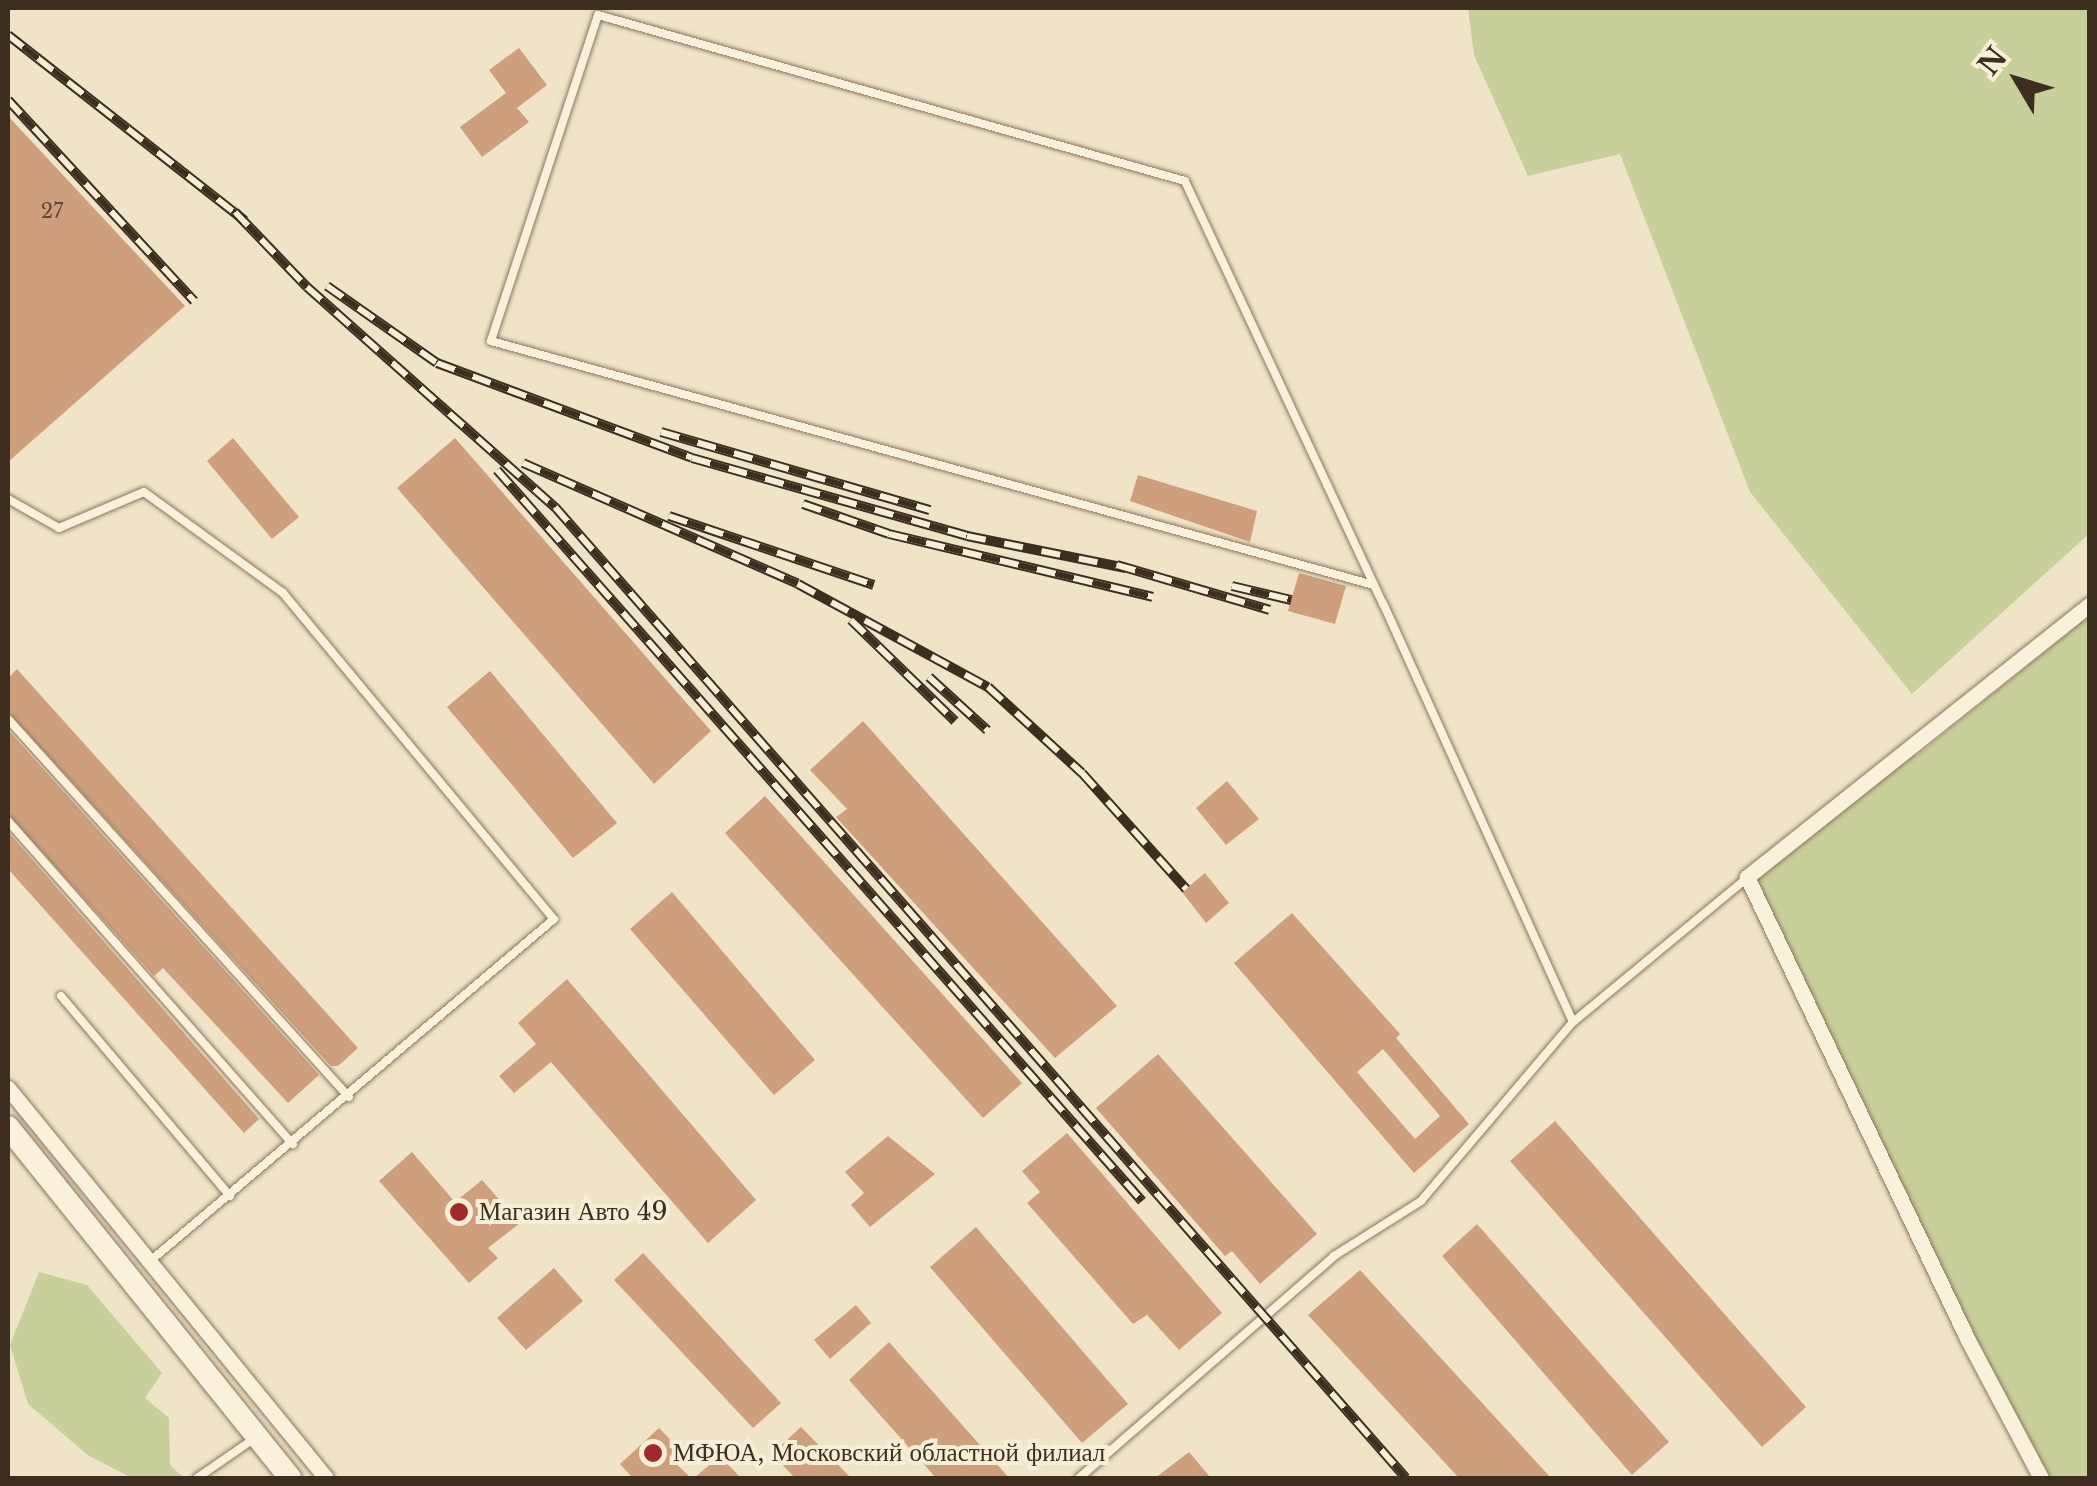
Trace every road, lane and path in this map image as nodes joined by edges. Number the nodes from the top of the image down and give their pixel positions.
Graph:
1 (8, 499) edge
2 (1374, 585) junction
3 (2090, 604) edge
4 (8, 718) edge
5 (8, 821) edge
6 (1747, 878) junction
7 (61, 996) dead end
8 (1573, 1022) junction
9 (8, 1088) edge
10 (348, 1097) junction
11 (8, 1127) edge
12 (293, 1144) junction
13 (230, 1196) junction
14 (148, 1263) junction
15 (256, 1438) junction
16 (197, 1478) edge
17 (290, 1478) edge
18 (326, 1478) edge
19 (1080, 1478) edge
20 (2041, 1478) edge

1 - 10 lane
2 - 2 lane
2 - 8 lane
3 - 6 street
4 - 10 lane
5 - 12 lane
6 - 8 lane
6 - 20 street
7 - 13 lane
8 - 19 lane
9 - 14 street
10 - 12 lane
11 - 15 main road
12 - 13 lane
13 - 14 lane
14 - 18 street
15 - 16 lane
15 - 17 main road

